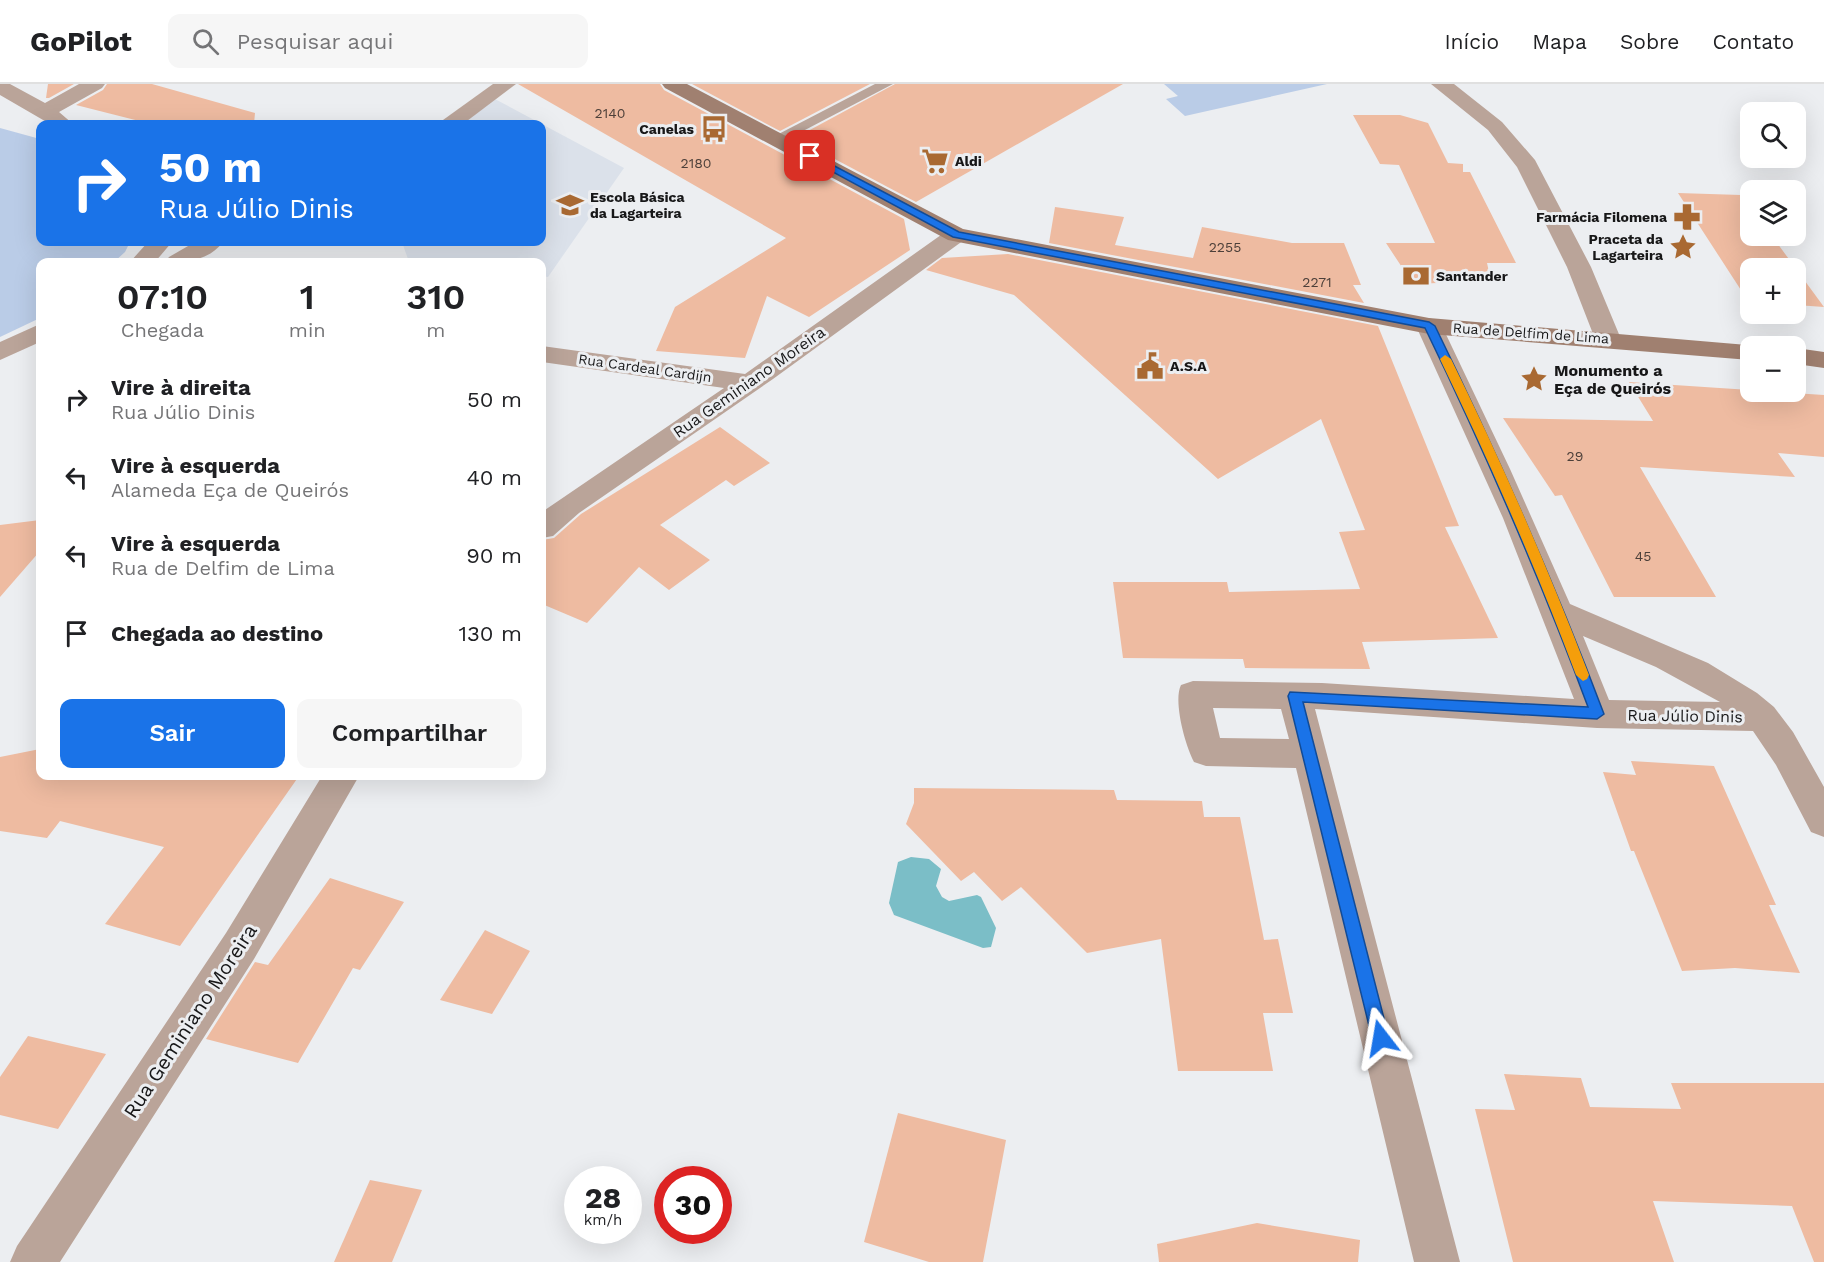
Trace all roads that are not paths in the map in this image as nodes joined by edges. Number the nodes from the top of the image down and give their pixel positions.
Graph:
1 (95, 84) edge
2 (506, 84) edge
3 (672, 84) edge
4 (886, 84) edge
5 (1441, 84) edge
6 (0, 87) edge
7 (1467, 94) edge
8 (46, 112) junction
9 (57, 120) edge
10 (456, 120) edge
11 (777, 139) junction
12 (956, 235) junction
13 (204, 246) edge
14 (184, 258) edge
15 (1429, 326) junction
16 (36, 334) edge
17 (1608, 339) junction
18 (1740, 351) edge
19 (0, 352) edge
20 (546, 355) edge
21 (1806, 357) edge
22 (1824, 360) edge
23 (749, 383) junction
24 (546, 525) edge
25 (1559, 613) junction
26 (1295, 696) junction
27 (1597, 714) junction
28 (1768, 724) junction
29 (1310, 754) junction
30 (339, 780) edge
31 (1824, 821) edge
32 (33, 1262) edge
33 (1437, 1262) edge

1 - 8 street
2 - 10 street
3 - 11 main road, Rua de Delfim de Lima
4 - 11 lane
5 - 7 street
6 - 8 street
7 - 17 street
8 - 9 street
11 - 12 main road, Rua de Delfim de Lima
12 - 15 main road, Rua de Delfim de Lima
12 - 23 street, Rua Geminiano Moreira
13 - 14 street
15 - 17 main road, Rua de Delfim de Lima
15 - 25 street
16 - 19 street
17 - 18 main road, Rua de Delfim de Lima
20 - 23 street, Rua Cardeal Cardijn
21 - 22 main road
23 - 24 street, Rua Geminiano Moreira
25 - 27 street
25 - 28 street
26 - 27 street, Rua Júlio Dinis
26 - 29 street
26 - 29 street, Rua Júlio Dinis
27 - 28 street, Rua Júlio Dinis
28 - 31 street
29 - 33 street
30 - 32 street, Rua Geminiano Moreira

